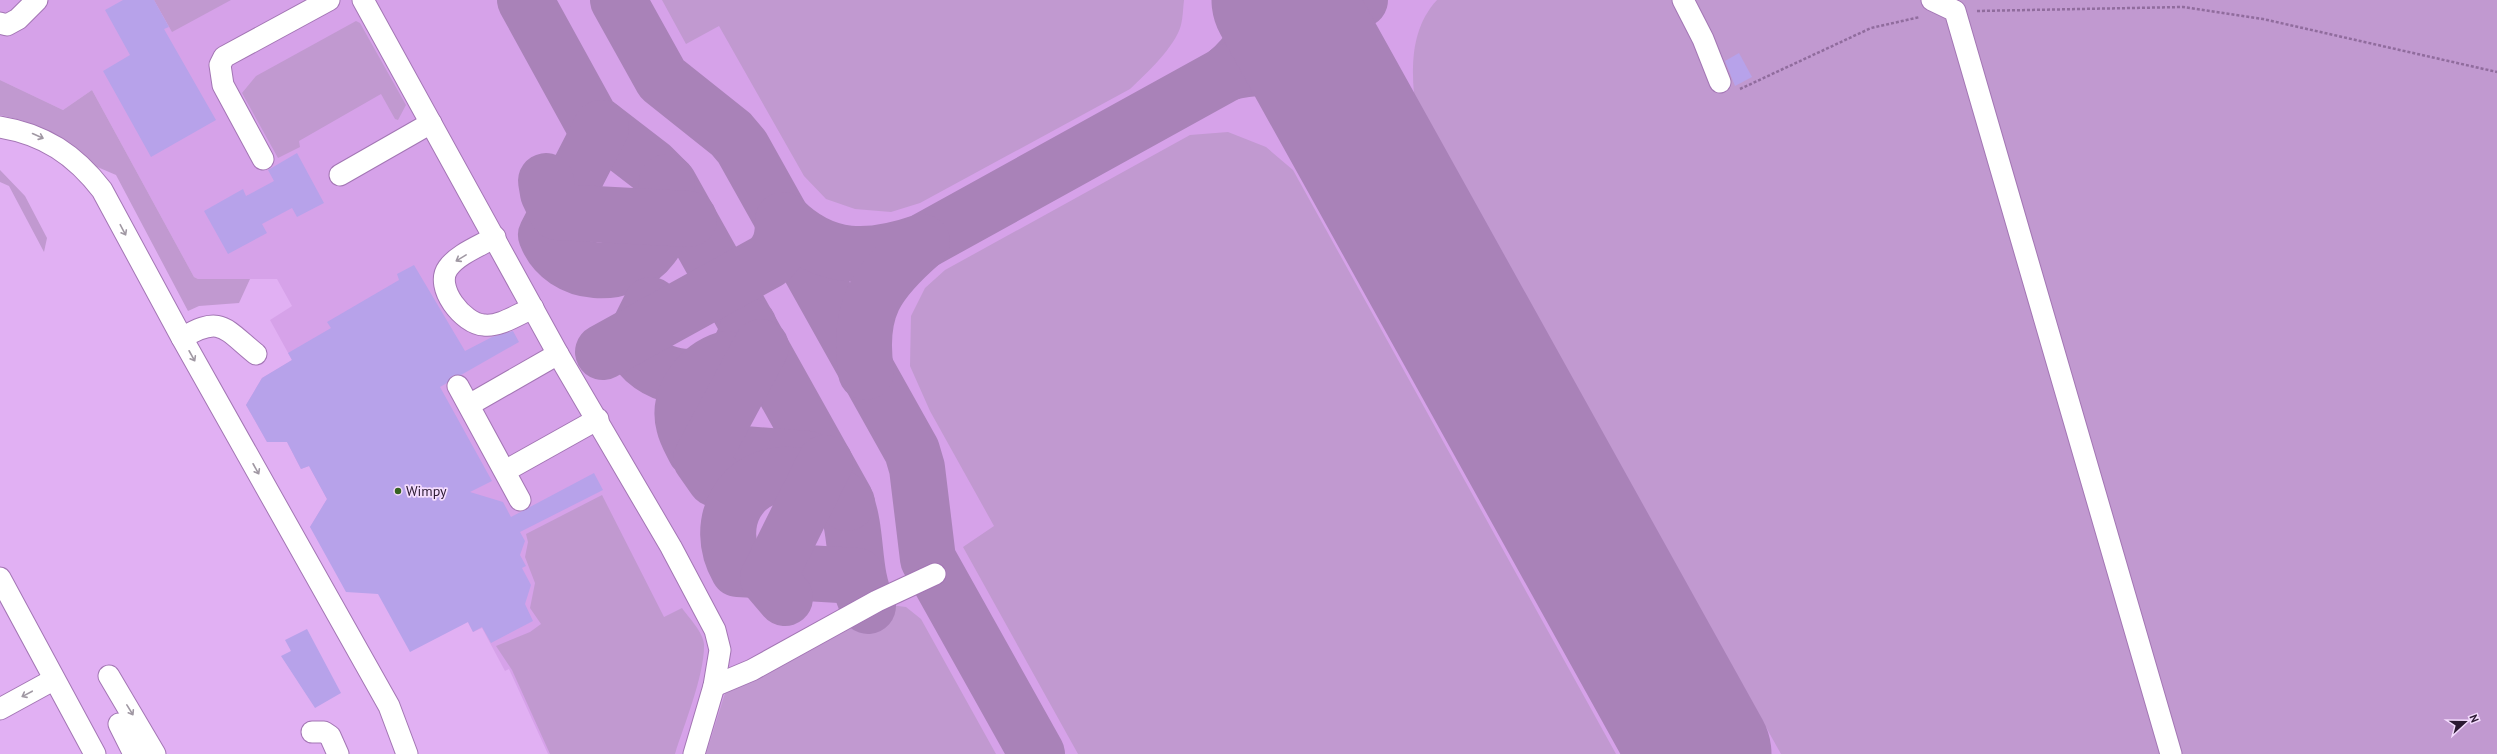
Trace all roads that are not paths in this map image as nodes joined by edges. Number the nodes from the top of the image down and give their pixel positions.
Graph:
1 (37, 0) edge
2 (329, 0) edge
3 (363, 0) edge
4 (1683, 0) edge
5 (1932, 0) edge
6 (0, 23) edge
7 (1720, 82) road end
8 (431, 123) junction
9 (0, 127) edge
10 (262, 159) dead end
11 (340, 175) dead end
12 (495, 238) junction
13 (533, 308) junction
14 (182, 338) junction
15 (256, 354) dead end
16 (558, 354) junction
17 (458, 386) dead end
18 (469, 405) junction
19 (598, 419) junction
20 (505, 471) junction
21 (520, 500) dead end
22 (935, 574) dead end
23 (0, 578) edge
24 (50, 674) junction
25 (109, 676) dead end
26 (714, 686) junction
27 (0, 694) edge
28 (0, 708) edge
29 (119, 724) dead end
30 (312, 732) dead end
31 (95, 754) edge
32 (134, 754) edge
33 (155, 754) edge
34 (338, 754) edge
35 (406, 754) edge
36 (694, 754) edge
37 (2171, 754) edge

1 - 6 lane
2 - 10 lane
3 - 8 lane
4 - 7 lane
5 - 37 lane
8 - 11 lane
8 - 12 lane
9 -> 14 lane
12 - 13 lane
12 -> 13 lane
13 - 16 lane
14 - 15 lane
14 -> 35 lane
16 - 18 lane
16 - 19 lane
17 - 18 lane
18 - 20 lane
19 - 20 lane
19 - 26 lane
20 - 21 lane
22 - 26 lane
23 - 24 lane
24 - 27 lane
24 -> 28 lane
24 - 31 lane
25 -> 33 lane
26 - 36 lane
29 - 32 lane
30 - 34 lane

